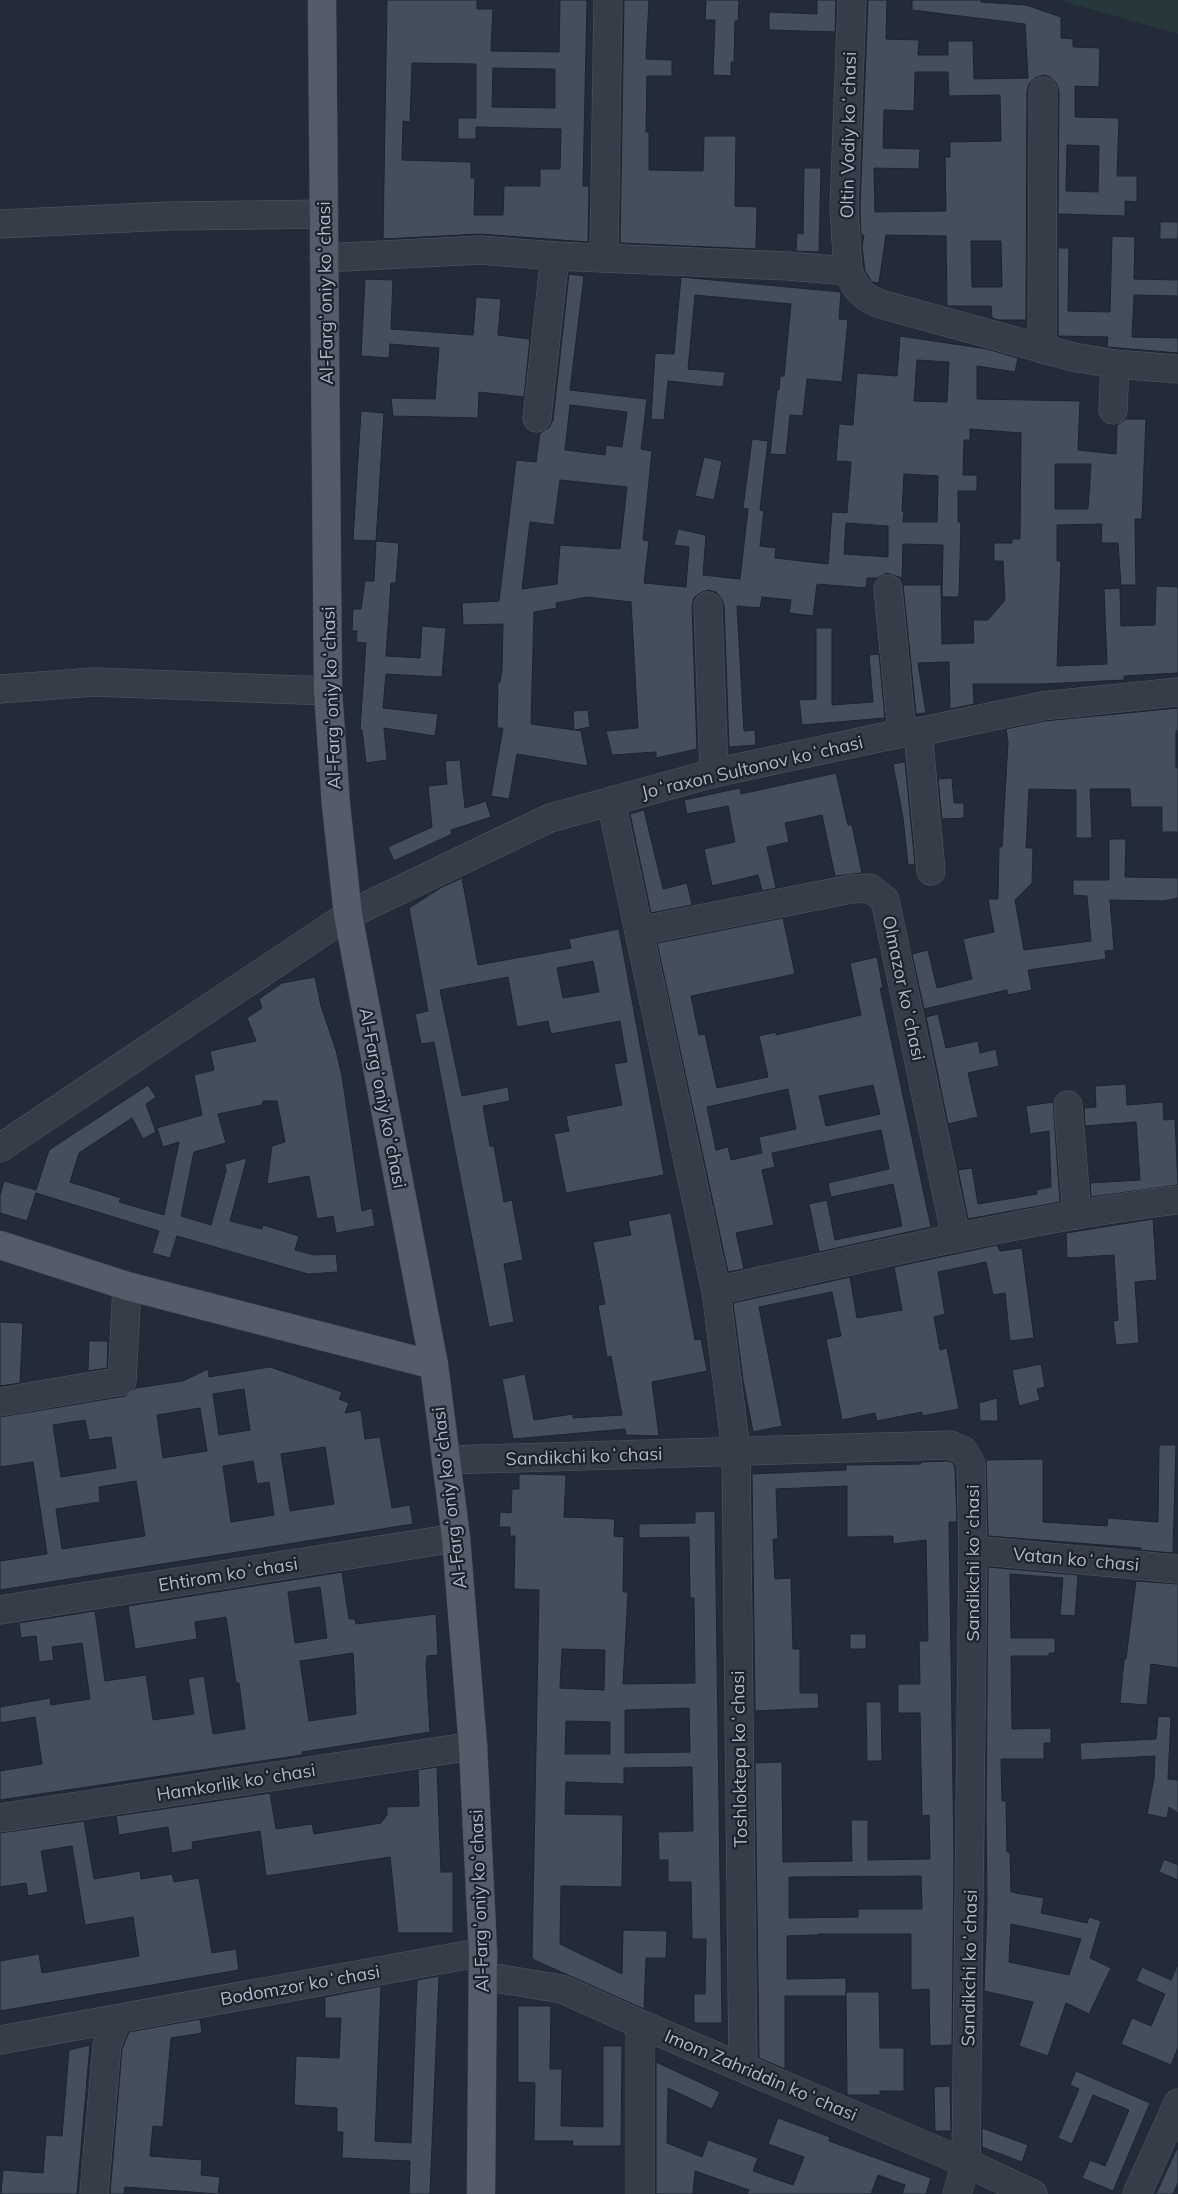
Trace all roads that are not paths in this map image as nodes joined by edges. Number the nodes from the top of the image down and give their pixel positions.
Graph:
1 (322, 0) edge
2 (608, 0) edge
3 (852, 0) edge
4 (1043, 91) dead end
5 (324, 214) junction
6 (0, 224) edge
7 (556, 256) junction
8 (604, 257) junction
9 (324, 258) junction
10 (848, 271) junction
11 (1042, 349) junction
12 (1115, 364) junction
13 (1178, 369) edge
14 (1113, 410) dead end
15 (537, 418) dead end
16 (888, 588) dead end
17 (708, 606) dead end
18 (0, 689) edge
19 (328, 691) junction
20 (1178, 692) edge
21 (910, 732) junction
22 (714, 773) junction
23 (611, 801) junction
24 (931, 871) dead end
25 (348, 915) junction
26 (639, 931) junction
27 (1068, 1105) dead end
28 (0, 1148) edge
29 (1178, 1200) edge
30 (1077, 1215) junction
31 (956, 1238) junction
32 (0, 1246) edge
33 (127, 1286) junction
34 (716, 1291) junction
35 (434, 1365) junction
36 (0, 1402) edge
37 (736, 1451) junction
38 (446, 1460) junction
39 (456, 1538) junction
40 (973, 1550) junction
41 (1178, 1569) edge
42 (0, 1610) edge
43 (473, 1746) junction
44 (0, 1818) edge
45 (483, 1964) junction
46 (117, 2018) junction
47 (640, 2024) junction
48 (0, 2040) edge
49 (743, 2066) junction
50 (1178, 2103) edge
51 (966, 2163) junction
52 (94, 2194) edge
53 (481, 2194) edge
54 (640, 2194) edge
55 (957, 2194) edge
56 (1033, 2194) edge
57 (1137, 2194) edge

1 - 5 main road, Al-Fargʻoniy koʻchasi
2 - 8 street
3 - 10 street, Oltin Vodiy koʻchasi
4 - 11 street
5 - 6 street
5 - 9 main road, Al-Fargʻoniy koʻchasi
7 - 8 street
7 - 9 street
7 - 15 street
8 - 10 street
9 - 19 main road, Al-Fargʻoniy koʻchasi
10 - 11 street, Oltin Vodiy koʻchasi
11 - 12 street, Oltin Vodiy koʻchasi
12 - 13 street, Oltin Vodiy koʻchasi
12 - 14 street
16 - 21 street
17 - 22 street
18 - 19 street
19 - 25 main road, Al-Fargʻoniy koʻchasi
20 - 21 street, Joʻraxon Sultonov koʻchasi
21 - 22 street, Joʻraxon Sultonov koʻchasi
21 - 24 street
22 - 23 street, Joʻraxon Sultonov koʻchasi
23 - 25 street, Joʻraxon Sultonov koʻchasi
23 - 26 street
25 - 28 street, Joʻraxon Sultonov koʻchasi
25 - 35 main road, Al-Fargʻoniy koʻchasi
26 - 31 street, Olmazor koʻchasi
26 - 34 street
27 - 30 street
29 - 30 street
30 - 31 street
31 - 34 street
32 - 33 main road
33 - 35 main road
33 - 36 street
34 - 37 street
35 - 38 main road, Al-Fargʻoniy koʻchasi
37 - 38 street, Sandikchi koʻchasi
37 - 40 street, Sandikchi koʻchasi
37 - 49 street, Toshloktepa koʻchasi
38 - 39 main road, Al-Fargʻoniy koʻchasi
39 - 42 street, Ehtirom koʻchasi
39 - 43 main road, Al-Fargʻoniy koʻchasi
40 - 41 street, Vatan koʻchasi
40 - 51 street, Sandikchi koʻchasi
43 - 44 street, Hamkorlik koʻchasi
43 - 45 main road, Al-Fargʻoniy koʻchasi
45 - 46 street, Bodomzor koʻchasi
45 - 47 street, Imom Zahriddin koʻchasi
45 - 53 main road, Al-Fargʻoniy koʻchasi
46 - 48 street, Bodomzor koʻchasi
46 - 52 street
47 - 49 street, Imom Zahriddin koʻchasi
47 - 54 street
49 - 51 street, Imom Zahriddin koʻchasi
50 - 57 street
51 - 55 street, Sandikchi koʻchasi
51 - 56 street, Imom Zahriddin koʻchasi

